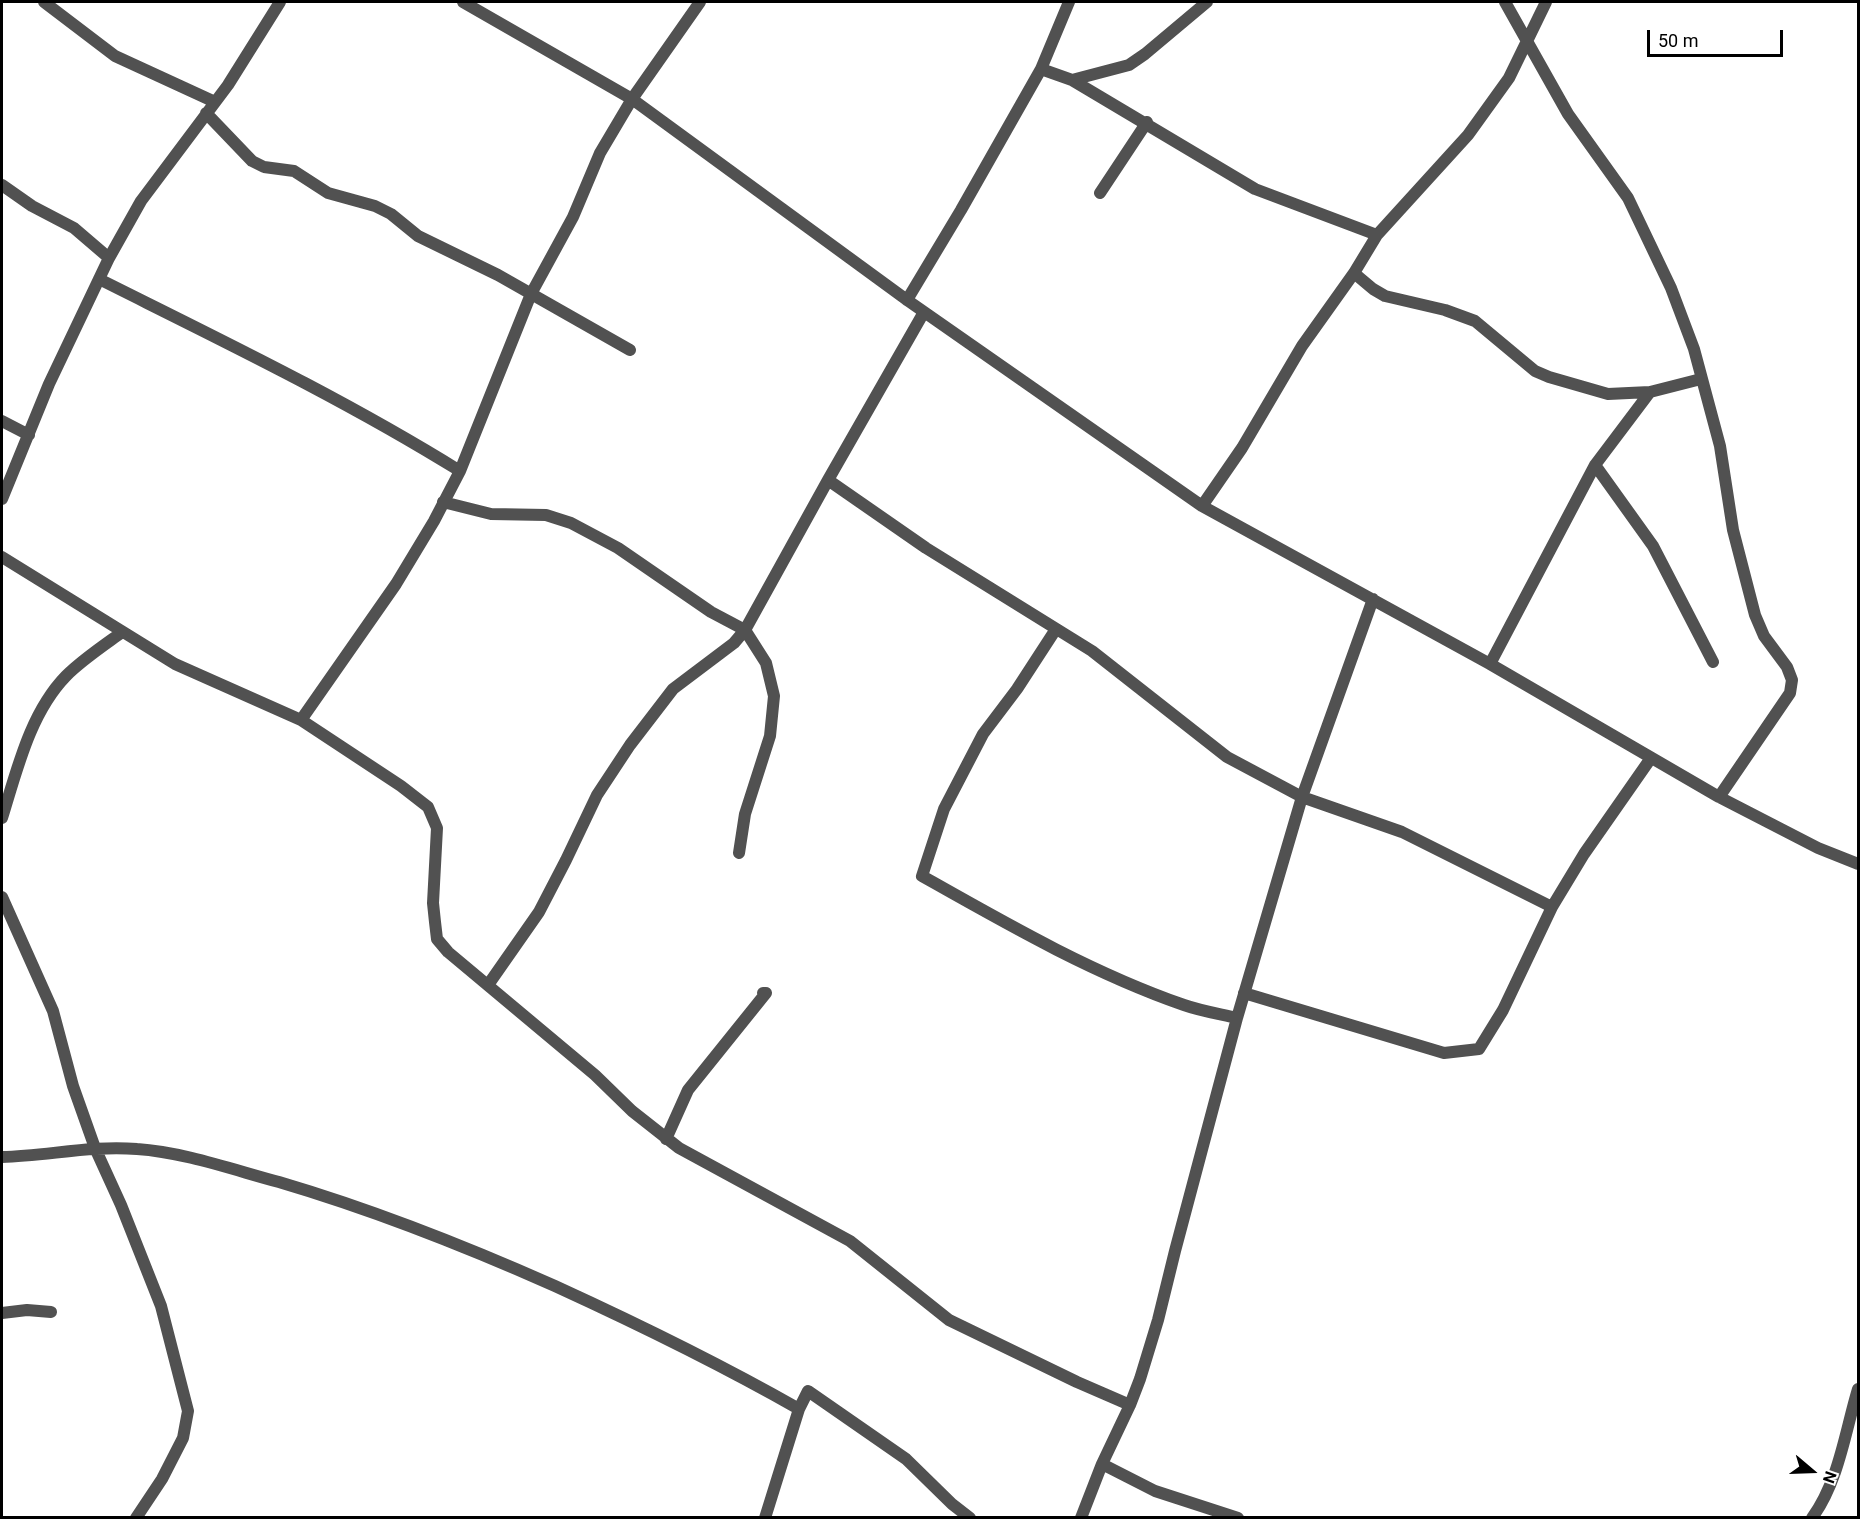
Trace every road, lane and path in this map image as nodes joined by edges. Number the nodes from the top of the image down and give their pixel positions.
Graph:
1 (44, 2) edge
2 (280, 2) edge
3 (463, 2) edge
4 (700, 2) edge
5 (1069, 2) edge
6 (1207, 2) edge
7 (1505, 2) edge
8 (1546, 2) edge
9 (1527, 38) junction
10 (1041, 69) junction
11 (1072, 80) junction
12 (632, 99) junction
13 (214, 102) junction
14 (206, 113) junction
15 (1147, 123) junction
16 (2, 185) edge
17 (1100, 193) dead end
18 (1377, 236) junction
19 (109, 258) junction
20 (1354, 273) junction
21 (99, 279) junction
22 (531, 294) junction
23 (907, 300) junction
24 (924, 312) junction
25 (630, 350) dead end
26 (1701, 379) junction
27 (1650, 392) junction
28 (2, 421) edge
29 (28, 435) junction
30 (1596, 465) junction
31 (460, 471) junction
32 (828, 480) junction
33 (2, 500) edge
34 (443, 502) junction
35 (1202, 506) junction
36 (2, 557) edge
37 (1373, 599) junction
38 (1056, 629) junction
39 (745, 630) junction
40 (121, 633) junction
41 (1713, 662) dead end
42 (1490, 664) junction
43 (301, 720) junction
44 (1651, 758) junction
45 (1719, 796) junction
46 (1302, 797) junction
47 (2, 818) edge
48 (740, 853) dead end
49 (1858, 864) edge
50 (2, 897) edge
51 (1552, 907) junction
52 (488, 985) junction
53 (764, 993) dead end
54 (1244, 993) junction
55 (1237, 1018) junction
56 (666, 1139) junction
57 (95, 1148) junction
58 (2, 1158) edge
59 (51, 1312) dead end
60 (2, 1313) edge
61 (1858, 1389) edge
62 (1130, 1405) junction
63 (799, 1408) junction
64 (1102, 1464) junction
65 (136, 1518) edge
66 (765, 1518) edge
67 (970, 1518) edge
68 (1081, 1518) edge
69 (1238, 1518) edge
70 (1812, 1518) edge

1 - 13 street
2 - 13 street
3 - 12 street
4 - 12 street
5 - 10 street
6 - 11 street
7 - 9 street
8 - 9 street
9 - 18 street
9 - 26 street
10 - 11 street
10 - 23 street
11 - 15 street
12 - 22 street
12 - 23 street
13 - 14 street
14 - 19 street
14 - 22 street
15 - 17 street
15 - 18 street
16 - 19 street
18 - 20 street
19 - 21 street
20 - 27 street
20 - 35 street
21 - 29 street
21 - 31 street
22 - 25 street
22 - 31 street
23 - 24 street
24 - 32 street
24 - 35 street
26 - 27 street
26 - 45 street
27 - 30 street
28 - 29 street
29 - 33 street
30 - 41 street
30 - 42 street
31 - 34 street
32 - 38 street
32 - 39 street
34 - 39 street
34 - 43 street
35 - 37 street
36 - 40 street
37 - 42 street
37 - 46 street
38 - 46 street
38 - 55 street
39 - 48 street
39 - 52 street
40 - 43 street
40 - 47 street
42 - 44 street
43 - 52 street
44 - 45 street
44 - 51 street
45 - 49 street
46 - 51 street
46 - 54 street
50 - 57 street
51 - 54 street
52 - 56 street
53 - 56 street
54 - 55 street
55 - 62 street
56 - 62 street
57 - 58 street
57 - 63 street
57 - 65 street
59 - 60 street
61 - 70 street
62 - 64 street
63 - 66 street
63 - 67 street
64 - 68 street
64 - 69 street

